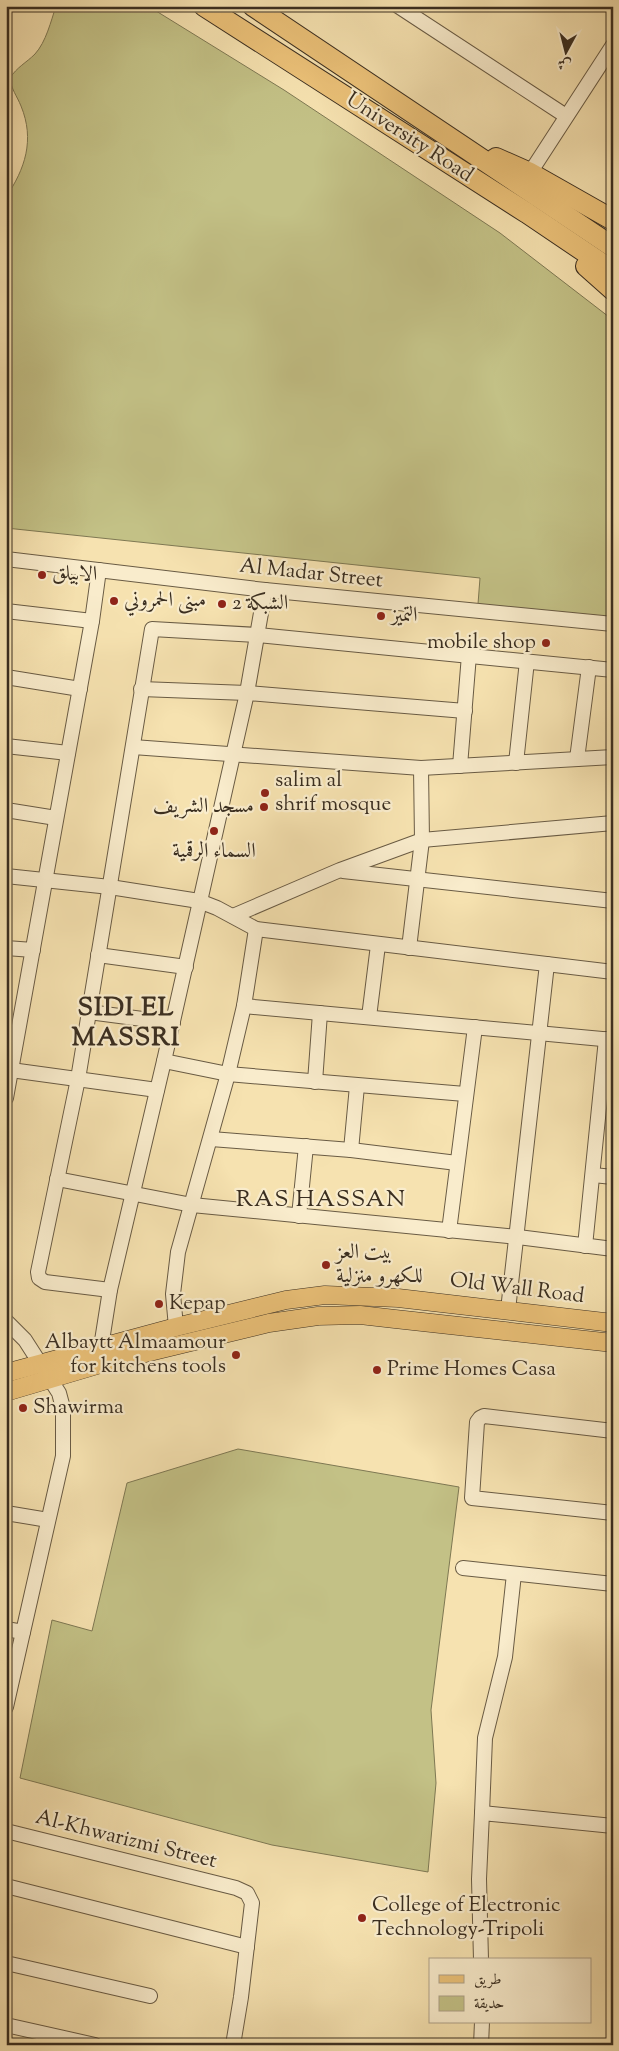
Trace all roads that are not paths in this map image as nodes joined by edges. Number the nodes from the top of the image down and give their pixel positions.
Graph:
1 (204, 6) edge
2 (253, 6) edge
3 (398, 6) edge
4 (414, 11) edge
5 (613, 45) edge
6 (566, 116) junction
7 (526, 180) junction
8 (527, 213) junction
9 (613, 220) edge
10 (613, 247) edge
11 (613, 271) edge
12 (613, 290) edge
13 (6, 559) edge
14 (100, 570) junction
15 (265, 590) junction
16 (6, 611) edge
17 (92, 621) junction
18 (613, 624) edge
19 (258, 635) junction
20 (469, 655) junction
21 (527, 661) junction
22 (589, 667) junction
23 (613, 670) edge
24 (6, 677) edge
25 (80, 689) junction
26 (142, 689) junction
27 (247, 693) junction
28 (465, 711) junction
29 (6, 746) edge
30 (133, 747) junction
31 (68, 753) junction
32 (233, 753) junction
33 (613, 756) edge
34 (577, 759) junction
35 (516, 763) junction
36 (460, 766) junction
37 (420, 768) junction
38 (6, 810) edge
39 (56, 818) junction
40 (613, 823) edge
41 (422, 840) junction
42 (340, 870) junction
43 (6, 876) edge
44 (45, 879) junction
45 (417, 879) junction
46 (110, 887) junction
47 (199, 901) junction
48 (613, 901) edge
49 (233, 916) junction
50 (256, 929) junction
51 (378, 945) junction
52 (6, 948) edge
53 (409, 948) junction
54 (33, 950) junction
55 (98, 955) junction
56 (547, 964) junction
57 (186, 967) junction
58 (613, 972) edge
59 (244, 1006) junction
60 (89, 1012) junction
61 (320, 1013) junction
62 (369, 1017) junction
63 (173, 1024) junction
64 (475, 1027) junction
65 (540, 1033) junction
66 (609, 1040) edge
67 (164, 1062) junction
68 (12, 1070) junction
69 (228, 1074) junction
70 (78, 1079) junction
71 (315, 1082) junction
72 (357, 1086) junction
73 (157, 1090) junction
74 (465, 1094) junction
75 (6, 1098) edge
76 (606, 1106) edge
77 (211, 1139) junction
78 (306, 1146) junction
79 (351, 1150) junction
80 (458, 1163) junction
81 (593, 1175) junction
82 (613, 1177) edge
83 (57, 1179) junction
84 (132, 1193) junction
85 (192, 1205) junction
86 (299, 1216) junction
87 (449, 1231) junction
88 (518, 1237) junction
89 (585, 1246) junction
90 (613, 1249) edge
91 (110, 1290) junction
92 (508, 1310) junction
93 (6, 1321) edge
94 (613, 1323) edge
95 (176, 1327) junction
96 (613, 1343) edge
97 (101, 1347) junction
98 (42, 1364) junction
99 (6, 1373) edge
100 (52, 1380) junction
101 (6, 1392) edge
102 (613, 1431) edge
103 (613, 1512) edge
104 (6, 1514) edge
105 (48, 1520) junction
106 (463, 1568) dead end
107 (514, 1574) junction
108 (613, 1584) edge
109 (6, 1629) edge
110 (23, 1632) junction
111 (6, 1707) edge
112 (482, 1813) junction
113 (613, 1826) edge
114 (6, 1831) edge
115 (6, 1886) edge
116 (247, 1947) junction
117 (481, 1958) edge
118 (6, 1963) edge
119 (150, 1996) dead end
120 (482, 2024) edge
121 (6, 2025) edge
122 (95, 2045) edge
123 (233, 2045) edge
124 (481, 2045) edge

1 - 8 highway, University Road
2 - 7 highway, University Road
3 - 4 street
4 - 6 street
5 - 6 street
6 - 7 street
7 - 9 highway
7 - 10 highway
8 - 11 highway, University Road
8 - 12 highway
13 - 14 street, Al Madar Street
14 - 15 street, Al Madar Street
14 - 17 street
15 - 18 street, Al Madar Street
15 - 19 street
16 - 17 street
17 - 25 street
19 - 20 street
19 - 26 street
19 - 27 street
20 - 21 street
20 - 28 street
21 - 22 street
21 - 35 street
22 - 23 street
22 - 34 street
24 - 25 street
25 - 31 street
26 - 27 street
26 - 30 street
27 - 28 street
27 - 32 street
28 - 36 street
29 - 31 street
30 - 32 street
30 - 46 street
31 - 39 street
32 - 37 street
32 - 47 street
33 - 34 street
34 - 35 street
35 - 36 street
36 - 37 street
37 - 41 street
38 - 39 street
39 - 44 street
40 - 41 street
41 - 42 street
41 - 45 street
42 - 45 street
42 - 49 street
43 - 44 street
44 - 46 street
44 - 54 street
45 - 48 street
45 - 53 street
46 - 47 street
46 - 55 street
47 - 49 street
47 - 57 street
49 - 50 street
50 - 51 street
50 - 59 street
51 - 53 street
51 - 62 street
52 - 54 street
53 - 56 street
54 - 68 street
55 - 57 street
55 - 60 street
56 - 58 street
56 - 65 street
57 - 63 street
59 - 61 street
59 - 69 street
60 - 63 street
60 - 70 street
61 - 62 street
61 - 71 street
62 - 64 street
63 - 67 street
64 - 65 street
64 - 74 street
65 - 66 street
65 - 88 street
66 - 76 street
67 - 69 street
67 - 73 street
68 - 70 street
68 - 75 street
69 - 71 street
69 - 77 street
70 - 73 street
70 - 83 street
71 - 72 street
72 - 74 street
72 - 79 street
73 - 84 street
74 - 80 street
76 - 81 street
77 - 78 street
77 - 85 street
78 - 79 street
78 - 86 street
79 - 80 street
80 - 87 street
81 - 82 street
81 - 89 street
83 - 84 street
83 - 91 street
84 - 85 street
84 - 91 street
85 - 86 street
85 - 95 street
86 - 87 street
87 - 88 street
88 - 89 street
88 - 92 street
89 - 90 street
91 - 97 street
92 - 94 main road, Old Wall Road
92 - 95 main road, Old Wall Road
93 - 98 street
95 - 97 main road, Old Wall Road
96 - 100 main road, Old Wall Road
97 - 98 main road, Old Wall Road
98 - 99 main road, Old Wall Road
98 - 100 street
100 - 101 main road, Old Wall Road
100 - 105 street
102 - 103 street
104 - 105 street
105 - 110 street
106 - 107 street
107 - 108 street
107 - 112 street
109 - 110 street
110 - 111 street
112 - 113 street
112 - 117 street
114 - 116 street, Al-Khwarizmi Street
115 - 116 street
116 - 123 street
118 - 119 street
120 - 124 street
121 - 122 street

